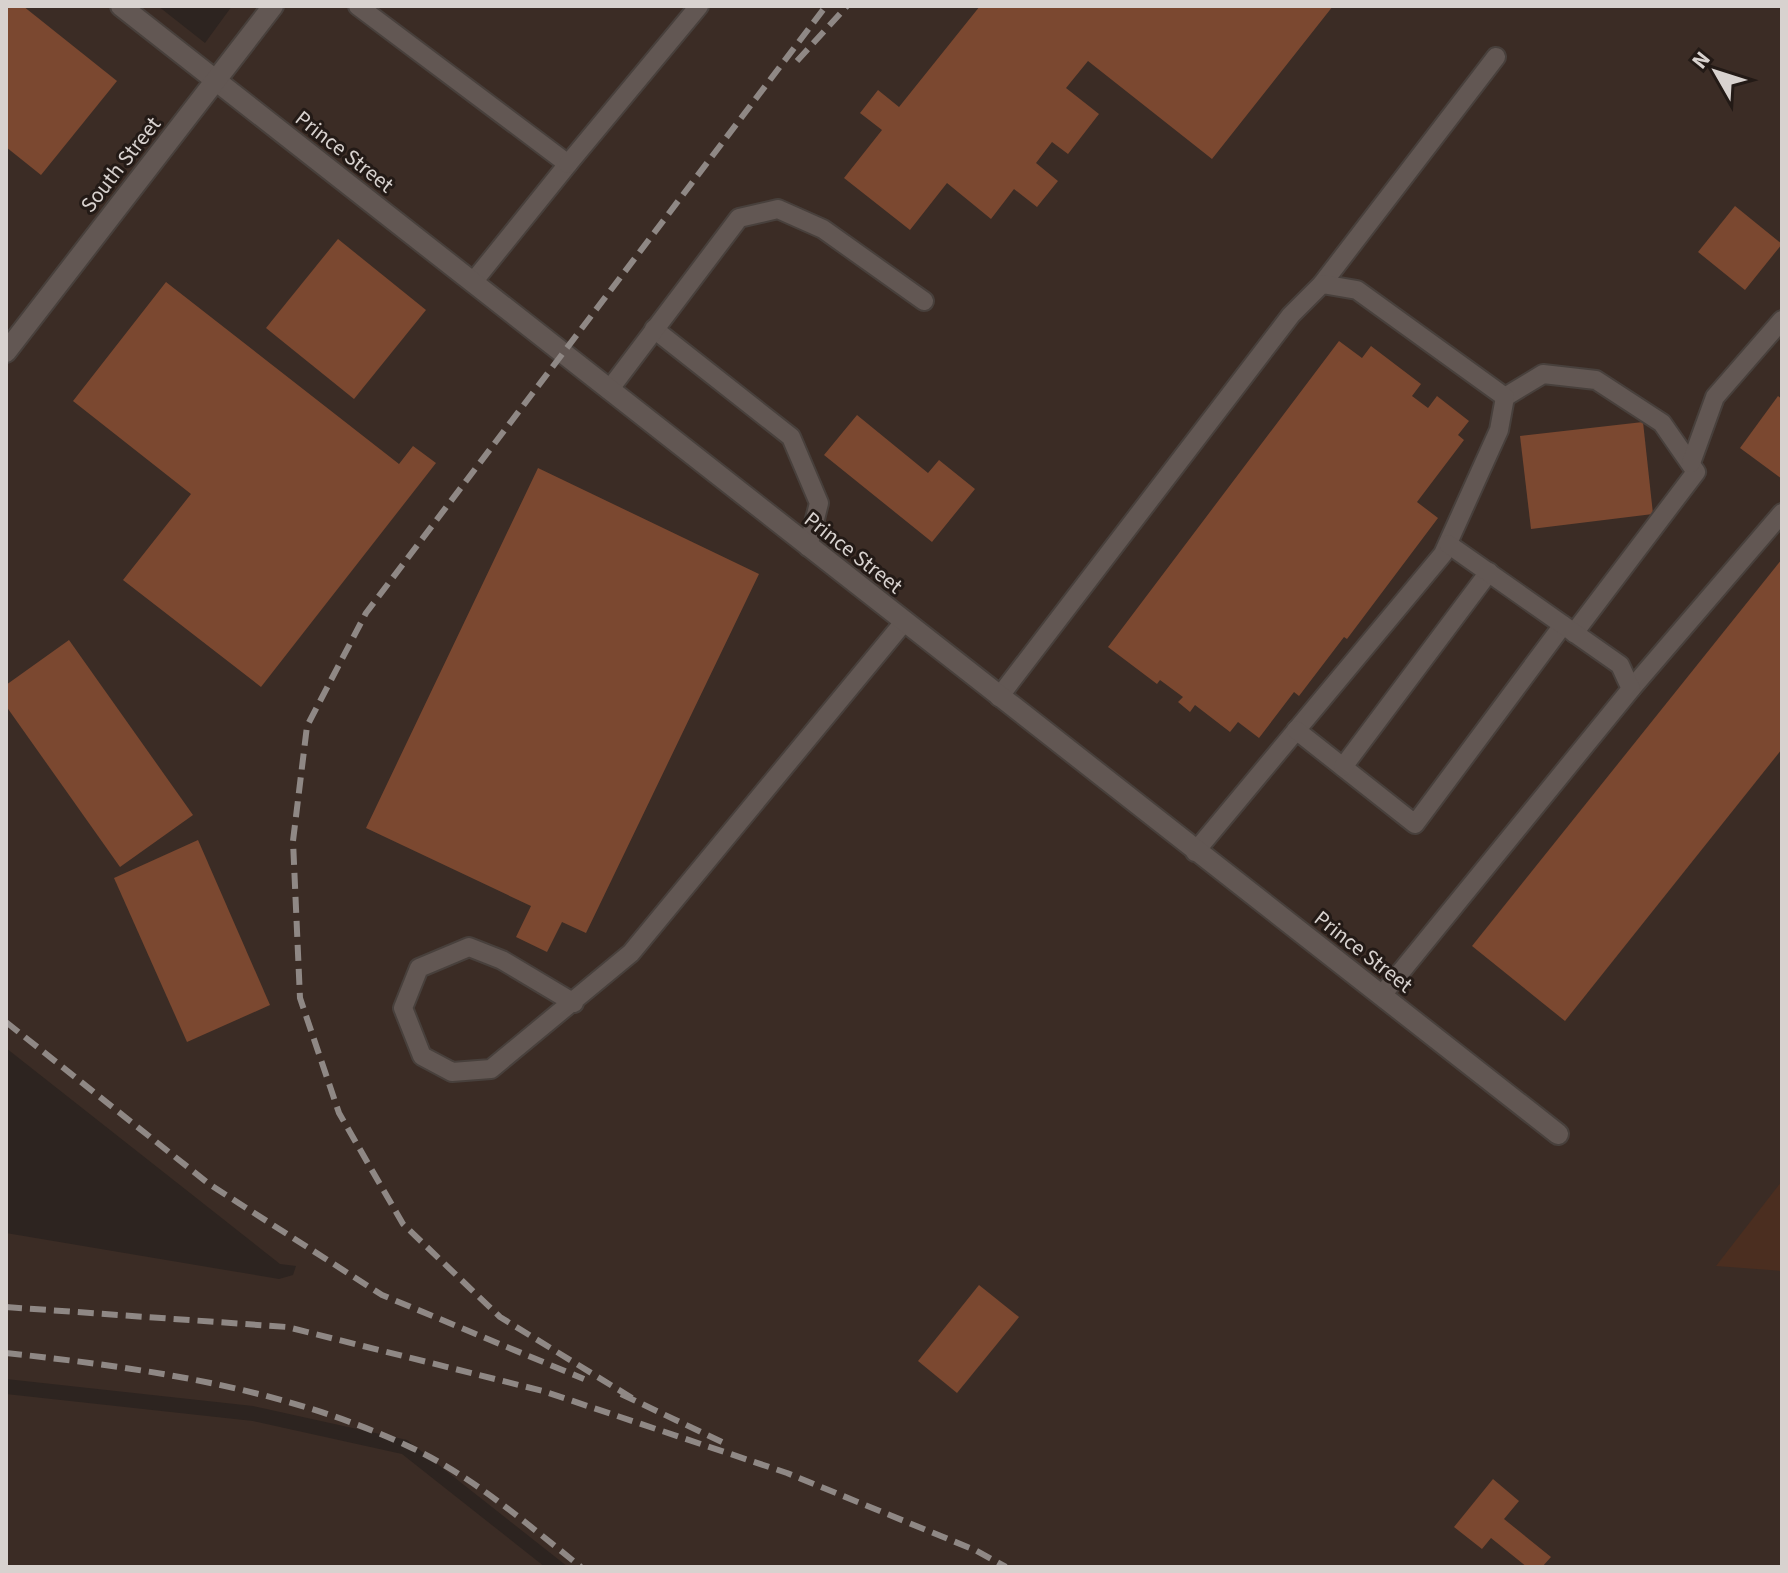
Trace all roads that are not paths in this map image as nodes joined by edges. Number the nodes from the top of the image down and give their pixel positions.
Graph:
1 (121, 6) edge
2 (273, 6) edge
3 (358, 6) edge
4 (699, 6) edge
5 (1496, 57) dead end
6 (216, 80) junction
7 (568, 164) junction
8 (473, 282) junction
9 (1322, 284) junction
10 (924, 301) dead end
11 (1782, 320) edge
12 (654, 329) junction
13 (6, 352) edge
14 (609, 390) junction
15 (1505, 397) junction
16 (1691, 463) junction
17 (1782, 513) edge
18 (1448, 544) junction
19 (808, 547) junction
20 (1489, 572) junction
21 (904, 622) junction
22 (1569, 629) junction
23 (1631, 689) junction
24 (999, 697) junction
25 (1296, 730) junction
26 (1343, 767) junction
27 (1195, 852) junction
28 (1382, 995) junction
29 (574, 1003) junction
30 (1558, 1134) dead end

1 - 6 street, Prince Street
2 - 6 street, South Street
3 - 7 lane
4 - 7 lane
5 - 9 lane
6 - 8 street, Prince Street
6 - 13 street, South Street
7 - 8 lane
8 - 14 street, Prince Street
9 - 15 lane
9 - 24 lane
10 - 12 lane
11 - 16 lane
12 - 14 lane
12 - 19 lane
14 - 19 street, Prince Street
15 - 16 lane
15 - 18 lane
16 - 22 lane
17 - 23 lane
18 - 20 lane
18 - 25 lane
19 - 21 street, Prince Street
20 - 22 lane
20 - 26 lane
21 - 24 street, Prince Street
21 - 29 lane
22 - 23 lane
22 - 26 lane
23 - 28 lane
24 - 27 street, Prince Street
25 - 26 lane
25 - 27 lane
27 - 28 street, Prince Street
28 - 30 street, Prince Street
29 - 29 lane

